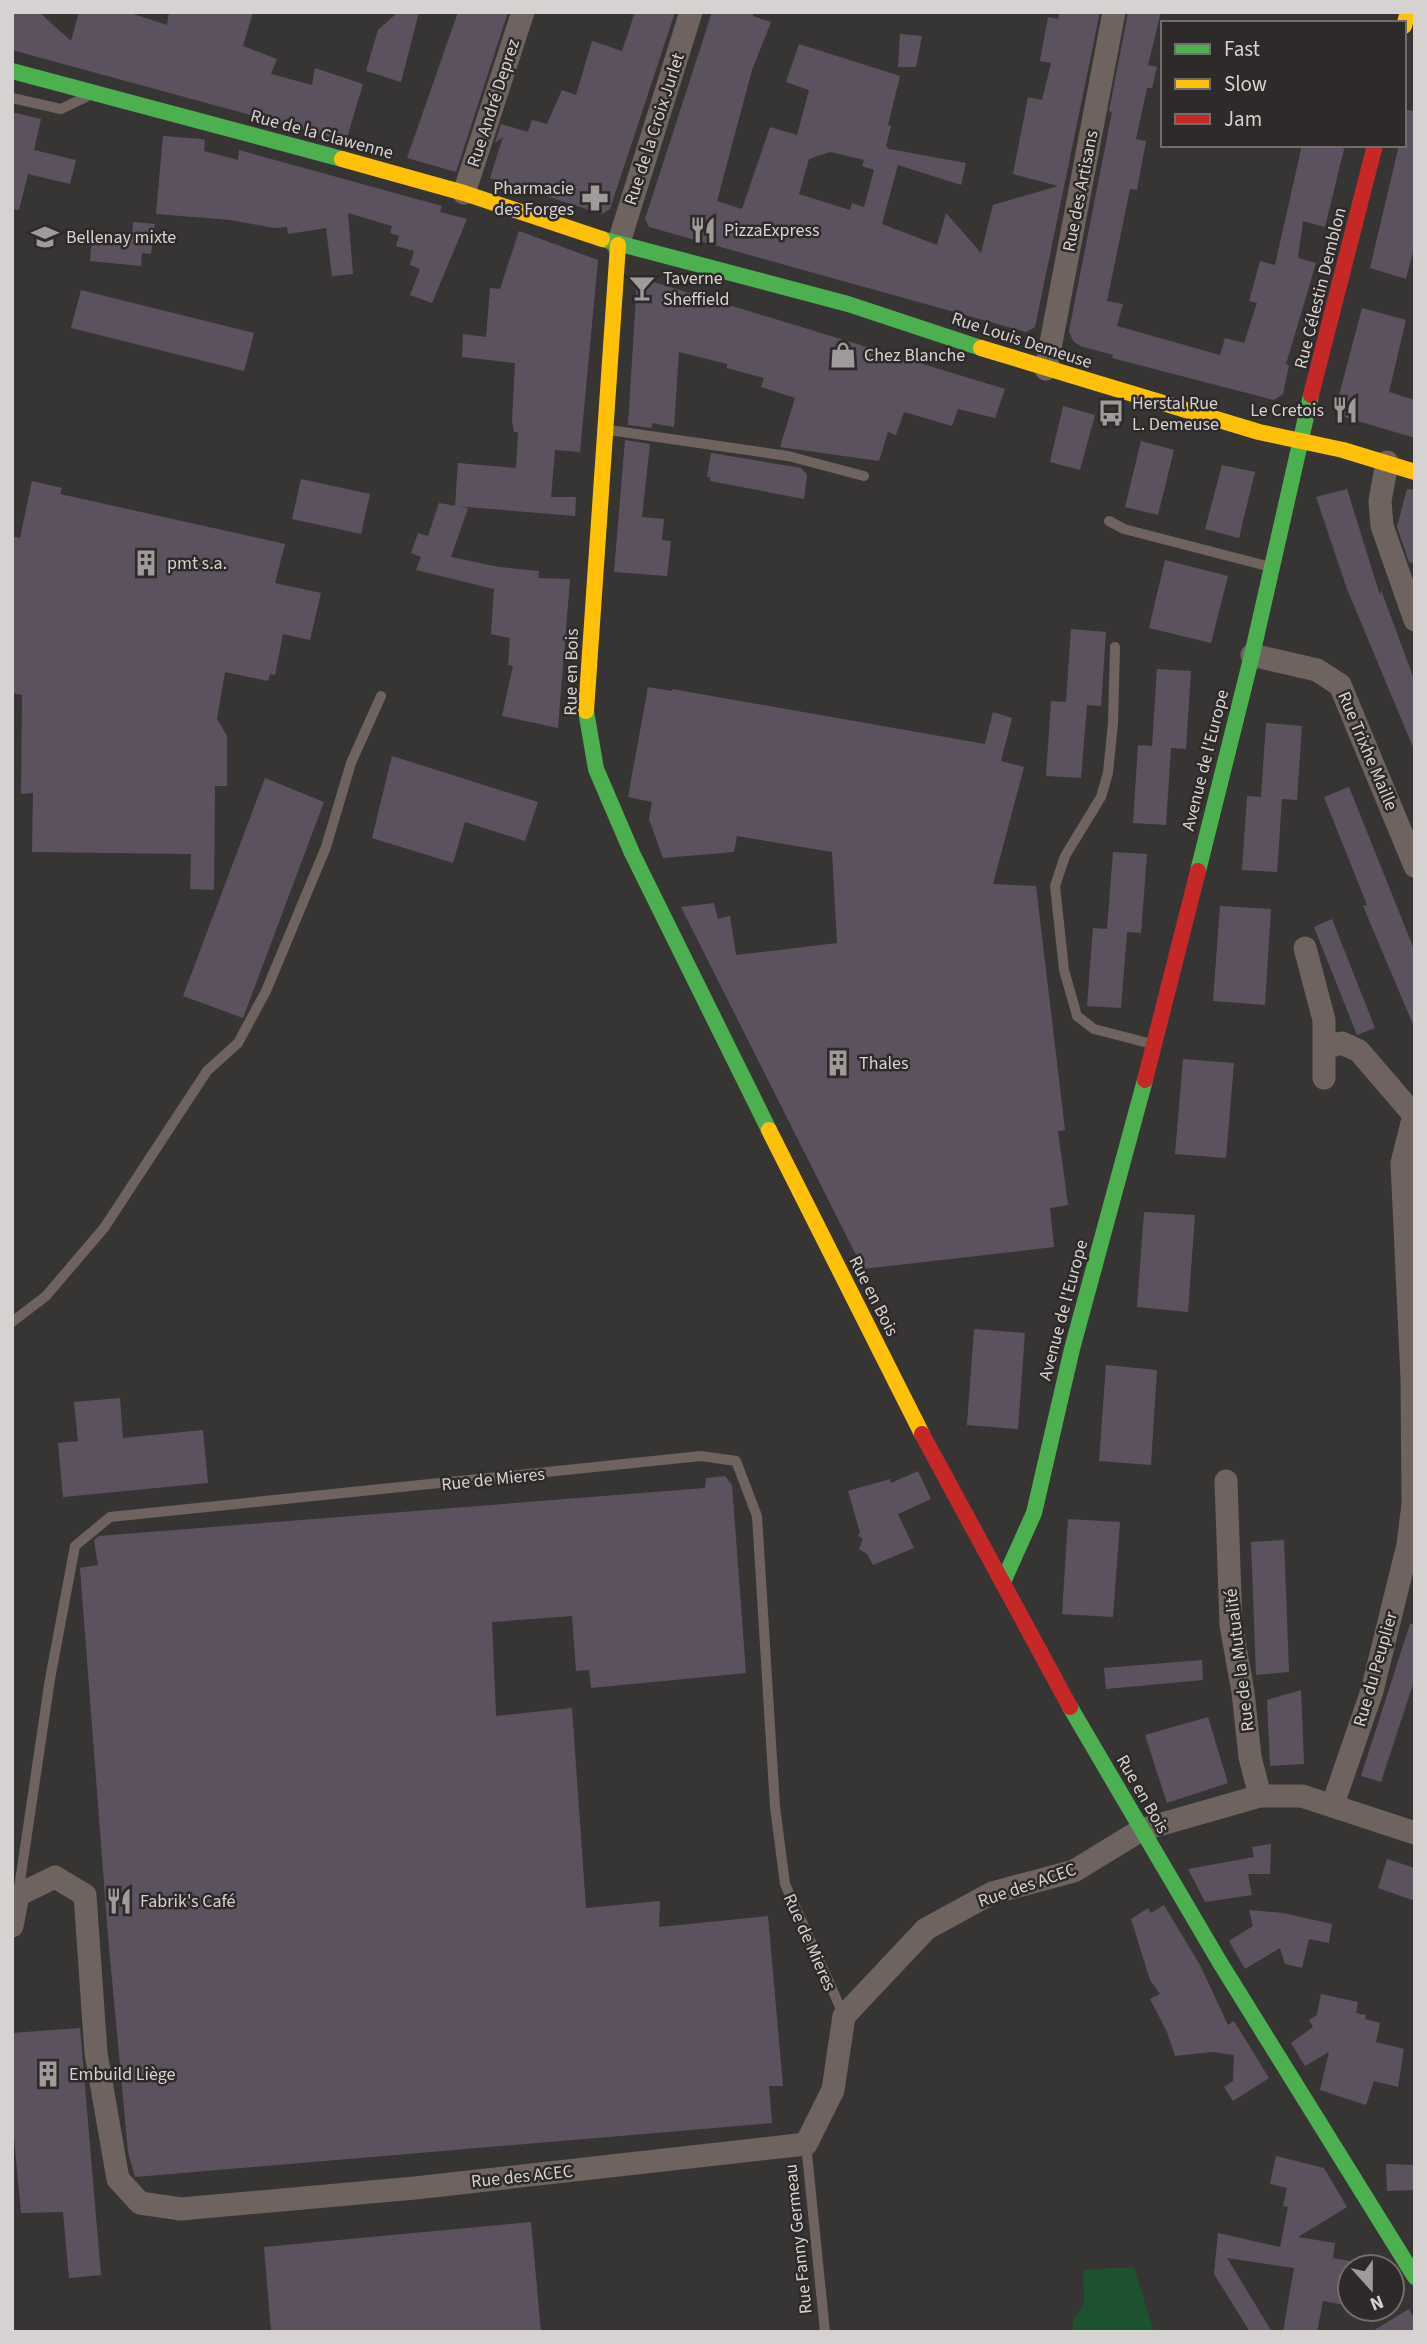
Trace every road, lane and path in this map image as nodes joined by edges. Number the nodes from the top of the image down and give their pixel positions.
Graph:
1 (523, 12) edge
2 (691, 12) edge
3 (1114, 12) edge
4 (12, 71) edge
5 (94, 91) junction
6 (12, 98) edge
7 (1374, 147) edge
8 (464, 193) junction
9 (618, 245) junction
10 (1046, 369) junction
11 (604, 430) junction
12 (1300, 440) junction
13 (1387, 462) junction
14 (1415, 472) edge
15 (864, 476) dead end
16 (1109, 521) dead end
17 (1271, 567) junction
18 (1415, 620) edge
19 (1115, 647) dead end
20 (1252, 655) junction
21 (381, 696) dead end
22 (1415, 866) edge
23 (1305, 948) dead end
24 (1154, 1045) junction
25 (1326, 1047) junction
26 (1324, 1078) dead end
27 (1414, 1115) edge
28 (12, 1322) edge
29 (1226, 1481) dead end
30 (1003, 1582) junction
31 (1260, 1796) junction
32 (1333, 1804) junction
33 (1141, 1830) junction
34 (1415, 1833) edge
35 (18, 1895) junction
36 (12, 1926) edge
37 (844, 2016) junction
38 (806, 2144) junction
39 (1408, 2254) edge
40 (1415, 2277) edge
41 (825, 2332) edge

1 - 8 street, Rue André Deprez
2 - 9 street, Rue de la Croix Jurlet
3 - 10 street, Rue des Artisans
4 - 5 street, Rue de la Clawenne
5 - 6 lane
5 - 8 street, Rue de la Clawenne
7 - 12 street, Rue Célestin Demblon
8 - 9 street, Rue de la Clawenne
9 - 10 street, Rue Louis Demeuse
9 - 11 street, Rue en Bois
10 - 12 street, Rue Louis Demeuse
11 - 15 lane
11 - 30 street, Rue en Bois
12 - 13 street, Rue Louis Demeuse
12 - 17 street, Avenue de l'Europe
13 - 14 street, Rue Louis Demeuse
13 - 18 street
16 - 17 lane
17 - 20 street, Avenue de l'Europe
19 - 24 lane
20 - 22 street, Rue Trixhe Maille
20 - 24 street, Avenue de l'Europe
21 - 28 lane
23 - 25 street
24 - 30 street, Avenue de l'Europe
25 - 26 street
25 - 27 street
27 - 32 street, Rue du Peuplier
29 - 31 street, Rue de la Mutualité
30 - 33 street, Rue en Bois
31 - 32 street, Rue des ACEC
31 - 33 street, Rue des ACEC
32 - 34 street, Rue des ACEC
33 - 37 street, Rue des ACEC
33 - 39 street, Rue en Bois
35 - 36 street, Rue de Mieres
35 - 37 lane, Rue de Mieres
35 - 38 street, Rue des ACEC
37 - 38 street
38 - 41 lane, Rue Fanny Germeau
39 - 40 street, Rue en Bois

